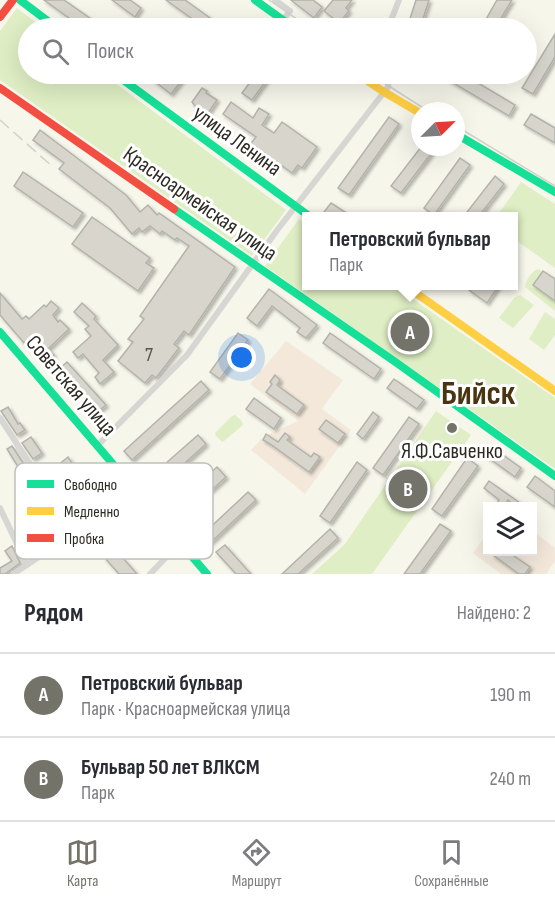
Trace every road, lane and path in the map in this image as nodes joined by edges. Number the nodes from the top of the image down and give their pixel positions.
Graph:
1 (13, 0) edge
2 (20, 0) edge
3 (255, 0) edge
4 (275, 0) edge
5 (399, 0) edge
6 (0, 17) edge
7 (44, 18) edge
8 (280, 18) edge
9 (285, 18) edge
10 (392, 18) edge
11 (129, 84) edge
12 (372, 84) edge
13 (389, 84) edge
14 (0, 88) edge
15 (384, 92) junction
16 (411, 108) edge
17 (465, 139) edge
18 (555, 192) edge
19 (295, 207) junction
20 (303, 212) edge
21 (254, 263) junction
22 (413, 290) edge
23 (0, 332) edge
24 (555, 391) edge
25 (0, 418) edge
26 (98, 445) junction
27 (29, 463) edge
28 (113, 463) edge
29 (555, 476) edge
30 (0, 508) edge
31 (15, 540) edge
32 (24, 559) edge
33 (36, 559) edge
34 (165, 559) edge
35 (194, 559) edge
36 (27, 565) junction
37 (13, 574) edge
38 (150, 574) edge
39 (207, 574) edge

1 - 6 main road
2 - 7 main road
3 - 8 main road
4 - 9 street
5 - 10 street
11 - 19 main road, улица Ленина
12 - 15 main road
13 - 15 street
14 - 21 main road, Красноармейская улица
15 - 16 main road
15 - 19 street
17 - 18 main road
19 - 20 main road, улица Ленина
19 - 21 street
21 - 26 street
21 - 29 main road, Красноармейская улица
22 - 24 main road
23 - 26 main road, Советская улица
25 - 27 street
26 - 28 main road, Советская улица
30 - 31 street
32 - 36 street
33 - 36 street
34 - 38 street
35 - 39 main road, Советская улица
36 - 37 street

